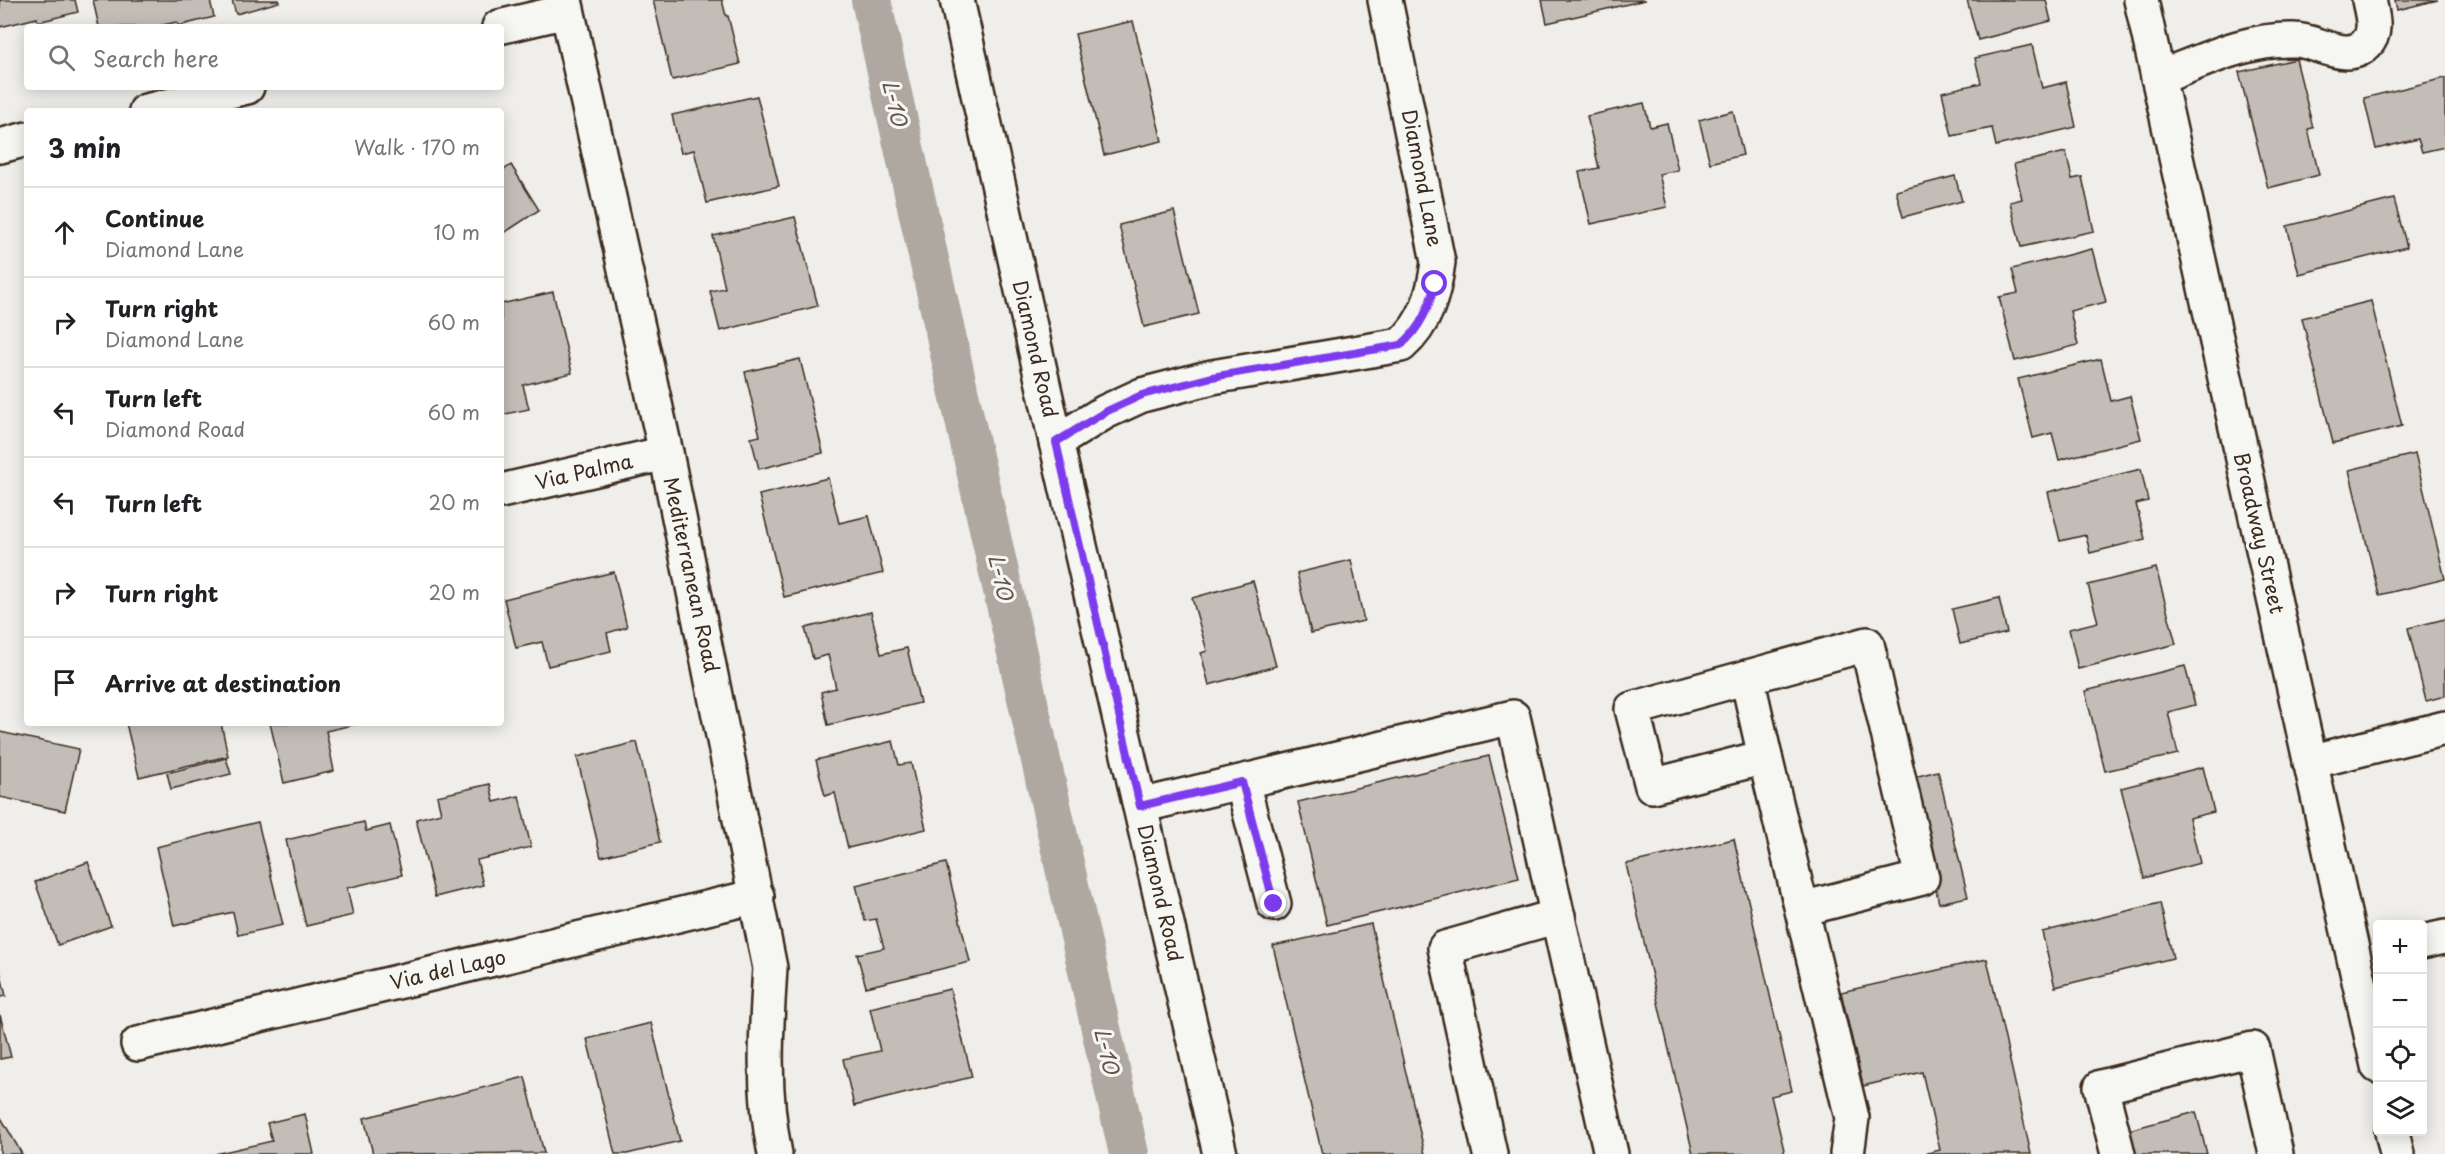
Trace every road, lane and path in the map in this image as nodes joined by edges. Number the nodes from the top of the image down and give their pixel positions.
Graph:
1 (957, 0) edge
2 (1385, 0) edge
3 (2141, 0) edge
4 (2369, 0) edge
5 (566, 5) edge
6 (504, 25) edge
7 (2158, 78) junction
8 (234, 90) edge
9 (159, 108) edge
10 (24, 140) edge
11 (0, 146) edge
12 (1056, 442) junction
13 (666, 453) junction
14 (504, 490) edge
15 (1747, 677) junction
16 (2445, 728) edge
17 (1765, 757) junction
18 (2310, 762) junction
19 (1242, 782) junction
20 (1140, 806) junction
21 (757, 896) junction
22 (1274, 904) dead end
23 (1802, 909) junction
24 (1558, 916) junction
25 (2445, 937) edge
26 (2427, 941) edge
27 (2366, 956) edge
28 (2374, 1028) edge
29 (138, 1044) dead end
30 (2393, 1136) edge
31 (769, 1151) edge
32 (1220, 1154) edge
33 (1491, 1154) edge
34 (1611, 1154) edge
35 (1847, 1154) edge
36 (2118, 1154) edge
37 (2276, 1154) edge
38 (2397, 1154) edge

1 - 12 street, Diamond Road
2 - 12 street, Diamond Lane
3 - 7 street, Broadway Street
4 - 7 street
5 - 6 street
5 - 13 street, Mediterranean Road
7 - 18 street, Broadway Street
8 - 9 street
10 - 11 street
12 - 20 street, Diamond Road
13 - 14 street, Via Palma
13 - 21 street, Mediterranean Road
15 - 17 street
15 - 17 street
15 - 23 street
16 - 18 street
17 - 23 street
18 - 27 street, Broadway Street
19 - 20 street
19 - 22 street
19 - 24 street
20 - 32 street, Diamond Road
21 - 29 street, Via del Lago
21 - 31 street, Mediterranean Road
23 - 35 street
24 - 33 street
24 - 34 street
25 - 26 street
27 - 28 street, Broadway Street
30 - 38 street
36 - 37 street

